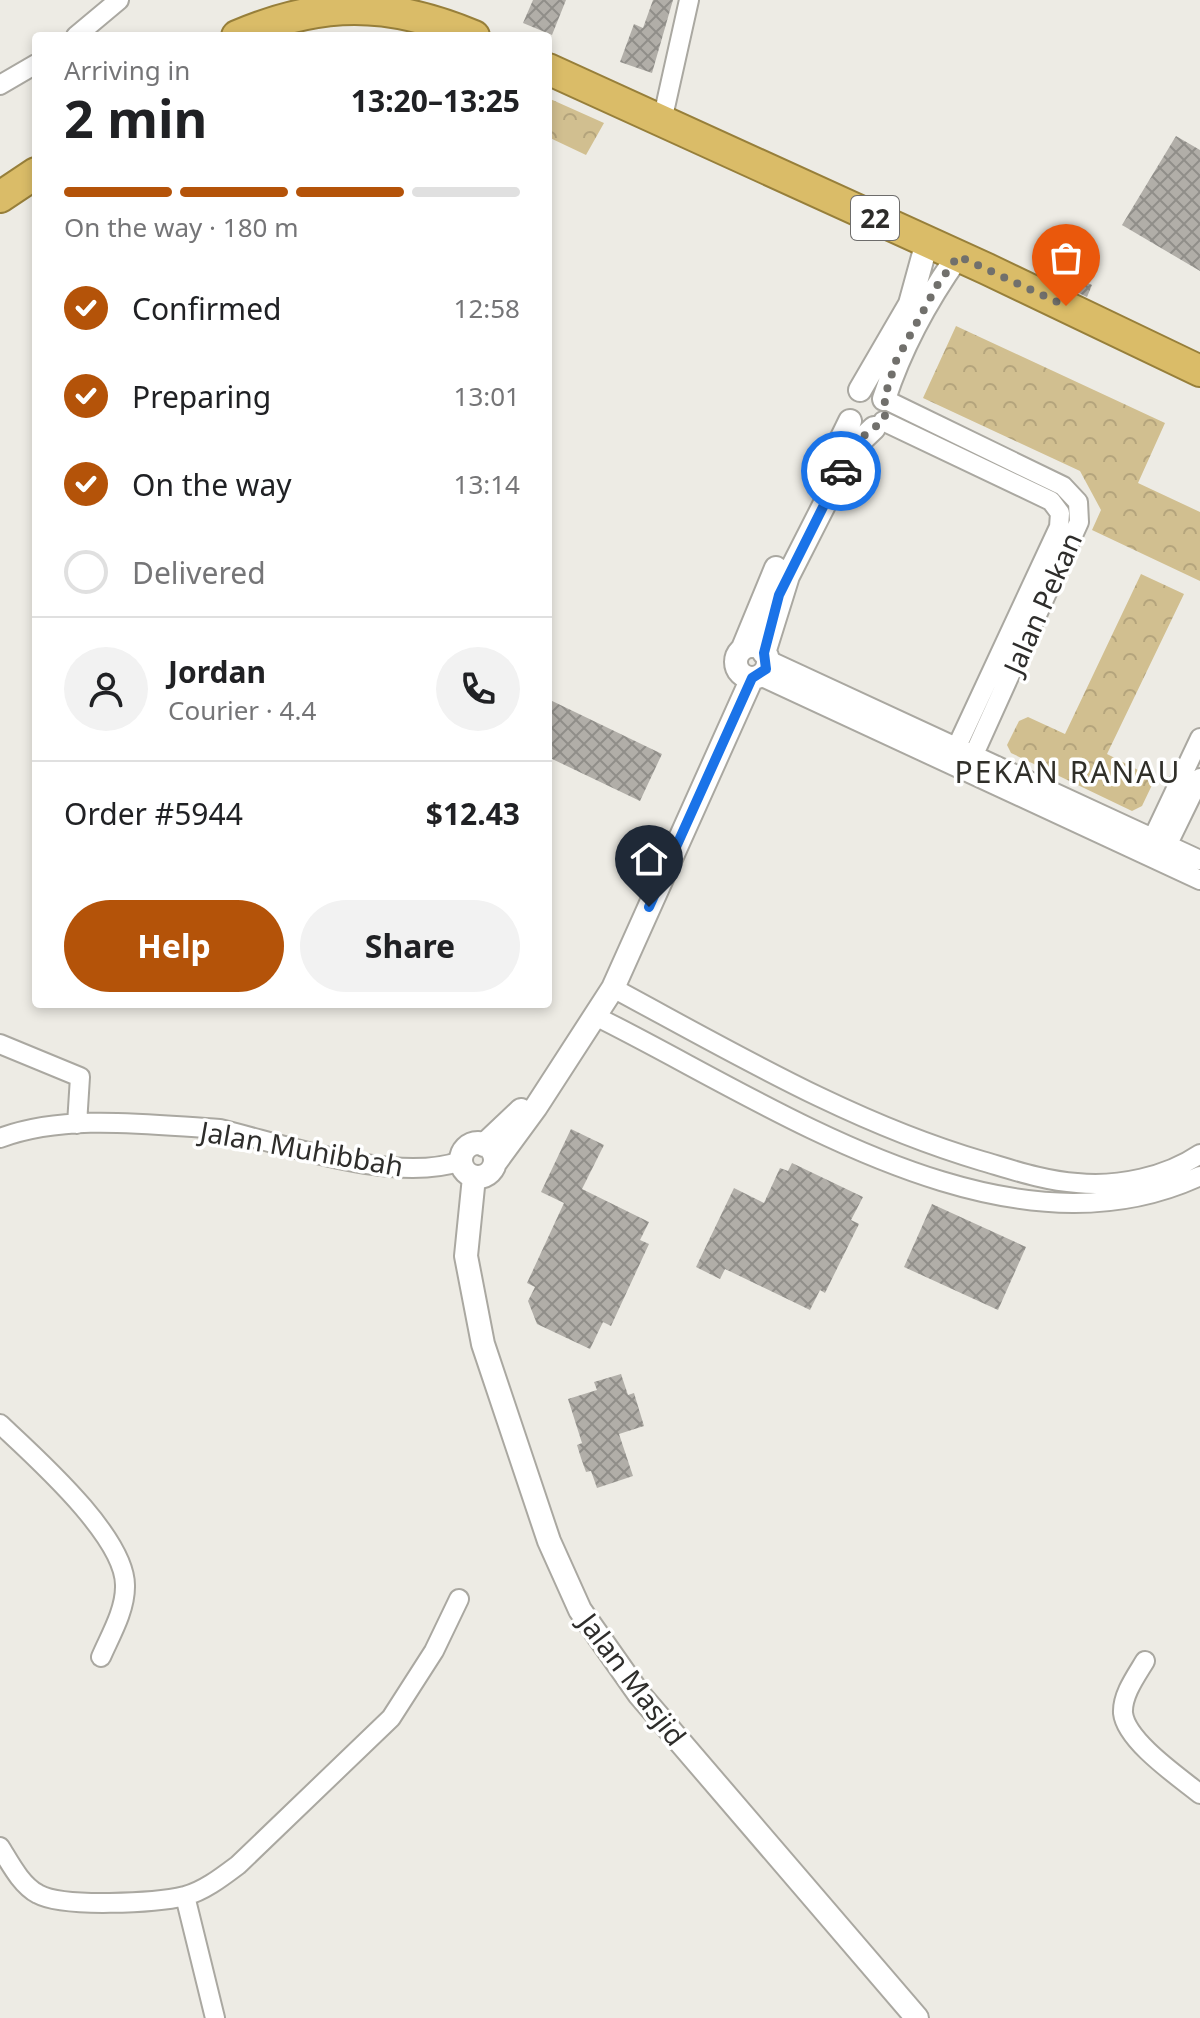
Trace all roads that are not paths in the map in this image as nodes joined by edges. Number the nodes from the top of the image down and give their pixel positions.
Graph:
1 (119, 0) edge
2 (689, 0) edge
3 (282, 6) edge
4 (81, 32) edge
5 (243, 32) edge
6 (465, 32) edge
7 (32, 66) edge
8 (552, 71) edge
9 (0, 85) edge
10 (662, 121) junction
11 (32, 176) edge
12 (0, 197) edge
13 (927, 242) junction
14 (958, 256) junction
15 (1200, 371) edge
16 (860, 390) junction
17 (880, 416) junction
18 (850, 421) junction
19 (758, 663) junction
20 (1200, 738) edge
21 (962, 760) junction
22 (1200, 778) edge
23 (1156, 850) junction
24 (1200, 860) edge
25 (1200, 880) edge
26 (613, 988) junction
27 (597, 1017) junction
28 (701, 1035) junction
29 (0, 1044) edge
30 (688, 1062) junction
31 (77, 1124) junction
32 (0, 1138) edge
33 (490, 1154) junction
34 (1200, 1154) edge
35 (467, 1169) junction
36 (1200, 1176) edge
37 (0, 1424) edge
38 (459, 1599) dead end
39 (101, 1657) dead end
40 (1145, 1661) dead end
41 (1200, 1794) edge
42 (0, 1847) edge
43 (185, 1896) junction
44 (215, 2018) edge
45 (917, 2018) edge

1 - 4 street
2 - 10 street
3 - 5 highway
3 - 6 highway
7 - 9 street
8 - 10 highway, 22
10 - 13 highway, 22
11 - 12 highway
13 - 14 highway, 22
13 - 16 street
14 - 15 highway, 22
14 - 17 street
16 - 17 street
16 - 18 street
17 - 18 street
17 - 19 street
17 - 21 street, Jalan Pekan
18 - 19 street
19 - 21 street
19 - 26 street
20 - 23 street
21 - 23 street
22 - 23 street
23 - 24 street
23 - 25 street
26 - 27 street
26 - 28 street
27 - 30 street
27 - 33 street
28 - 30 street
28 - 34 street
29 - 31 street
30 - 36 street
31 - 32 street, Jalan Muhibbah
31 - 35 street, Jalan Muhibbah
33 - 35 street
33 - 35 street
35 - 45 street, Jalan Masjid
37 - 39 street
38 - 43 street
40 - 41 street
42 - 43 street
43 - 44 street

